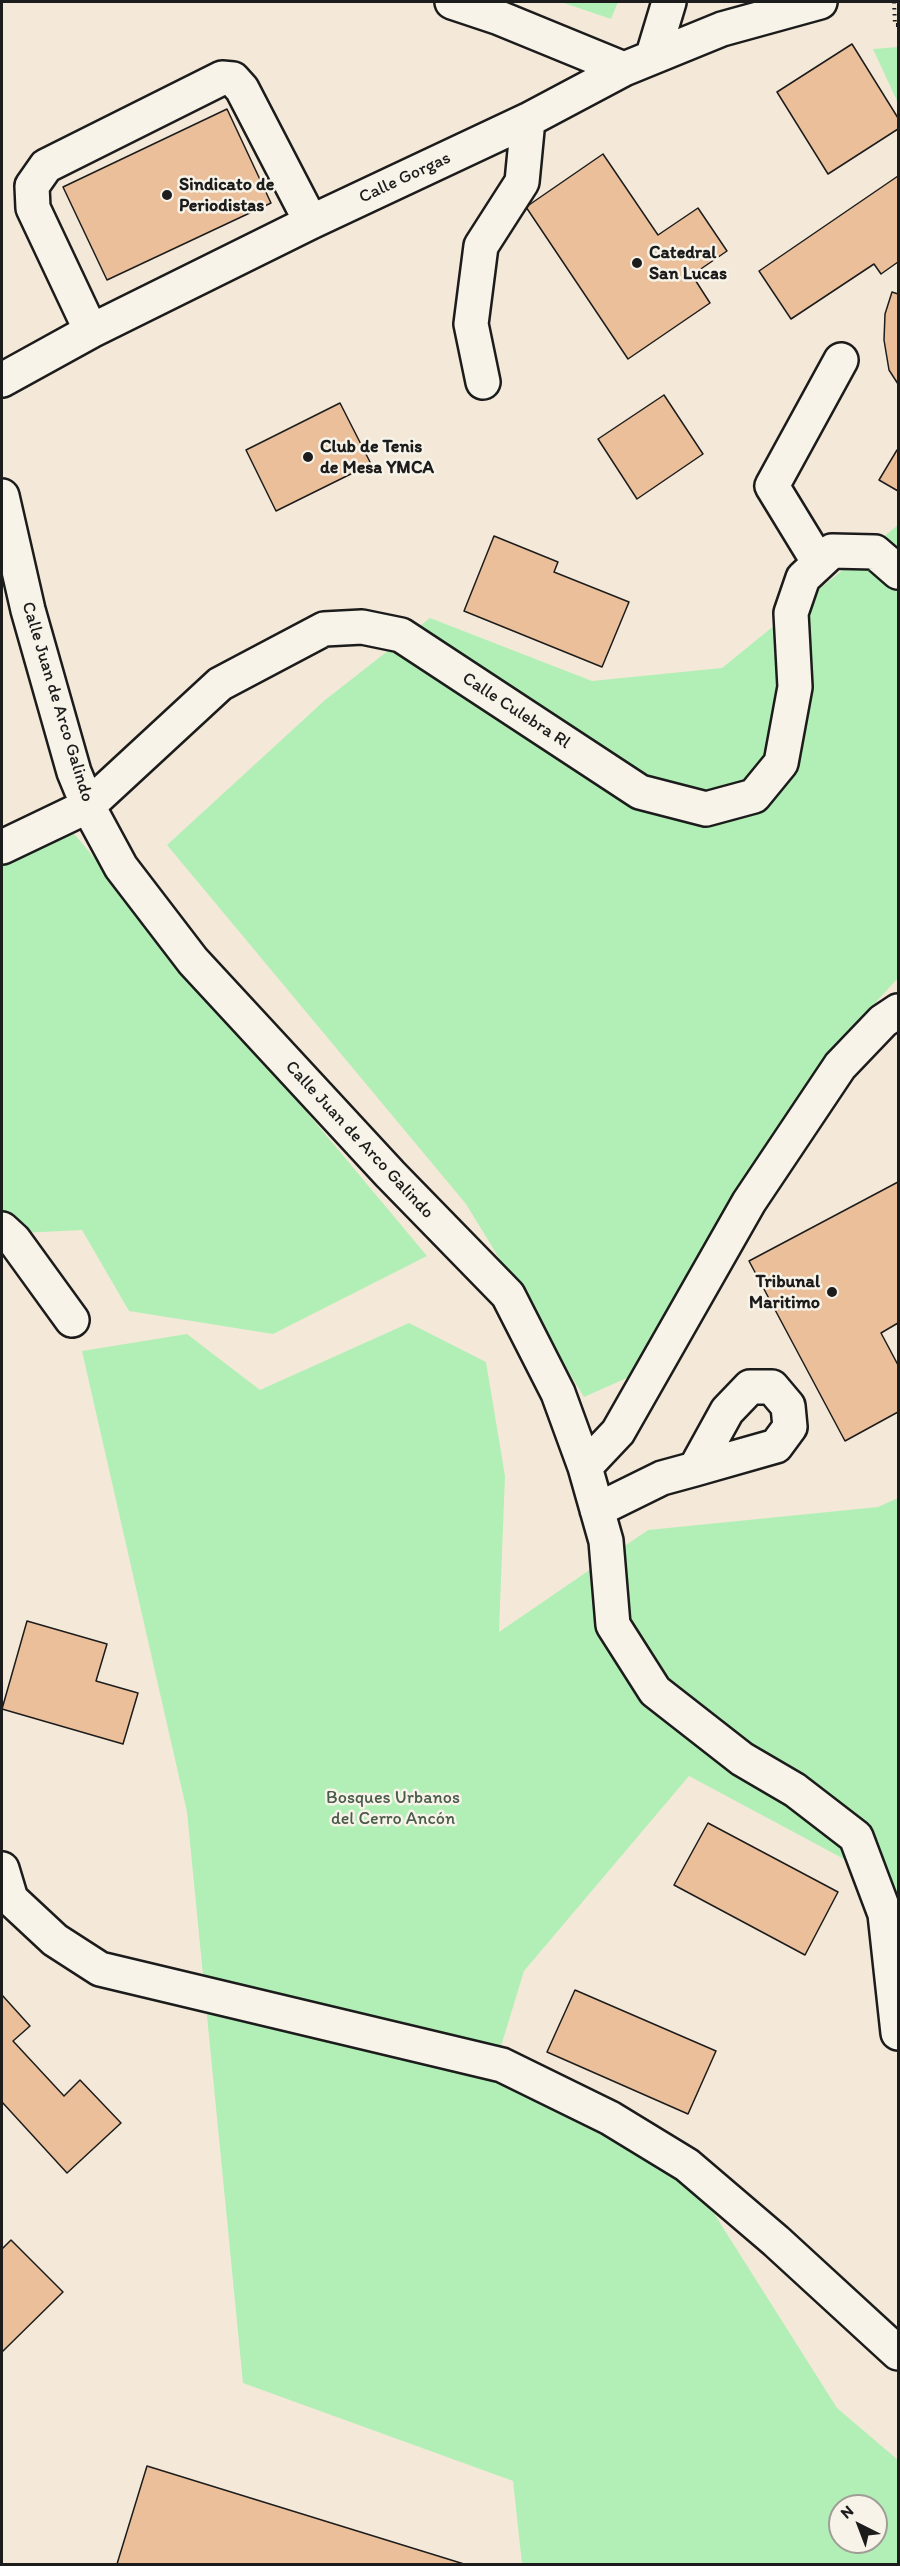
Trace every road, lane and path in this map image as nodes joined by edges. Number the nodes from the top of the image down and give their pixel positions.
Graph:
1 (452, 2) edge
2 (669, 2) edge
3 (820, 2) edge
4 (894, 2) edge
5 (898, 26) edge
6 (654, 55) junction
7 (624, 69) junction
8 (528, 120) junction
9 (311, 222) junction
10 (91, 331) junction
11 (841, 360) dead end
12 (2, 380) edge
13 (483, 382) dead end
14 (2, 496) edge
15 (819, 563) junction
16 (898, 572) edge
17 (88, 806) junction
18 (2, 847) edge
19 (898, 1011) edge
20 (2, 1229) edge
21 (72, 1320) dead end
22 (585, 1467) junction
23 (695, 1469) dead end
24 (597, 1510) junction
25 (2, 1869) edge
26 (898, 2033) edge
27 (898, 2353) edge

1 - 7 street
2 - 6 street
3 - 6 street, Calle Gorgas
4 - 5 path
6 - 7 street, Calle Gorgas
7 - 8 street, Calle Gorgas
8 - 9 street, Calle Gorgas
8 - 13 street
9 - 10 street, Calle Gorgas
9 - 10 street
10 - 12 street, Calle Gorgas
11 - 15 street
14 - 17 street, Calle Juan de Arco Galindo
15 - 16 street, Calle Culebra Rl
15 - 17 street, Calle Culebra Rl
17 - 18 street, Calle Culebra Rl
17 - 22 street, Calle Juan de Arco Galindo
19 - 22 street
20 - 21 street
22 - 24 street, Calle Juan de Arco Galindo
23 - 24 street
24 - 26 street, Calle Juan de Arco Galindo
25 - 27 street

